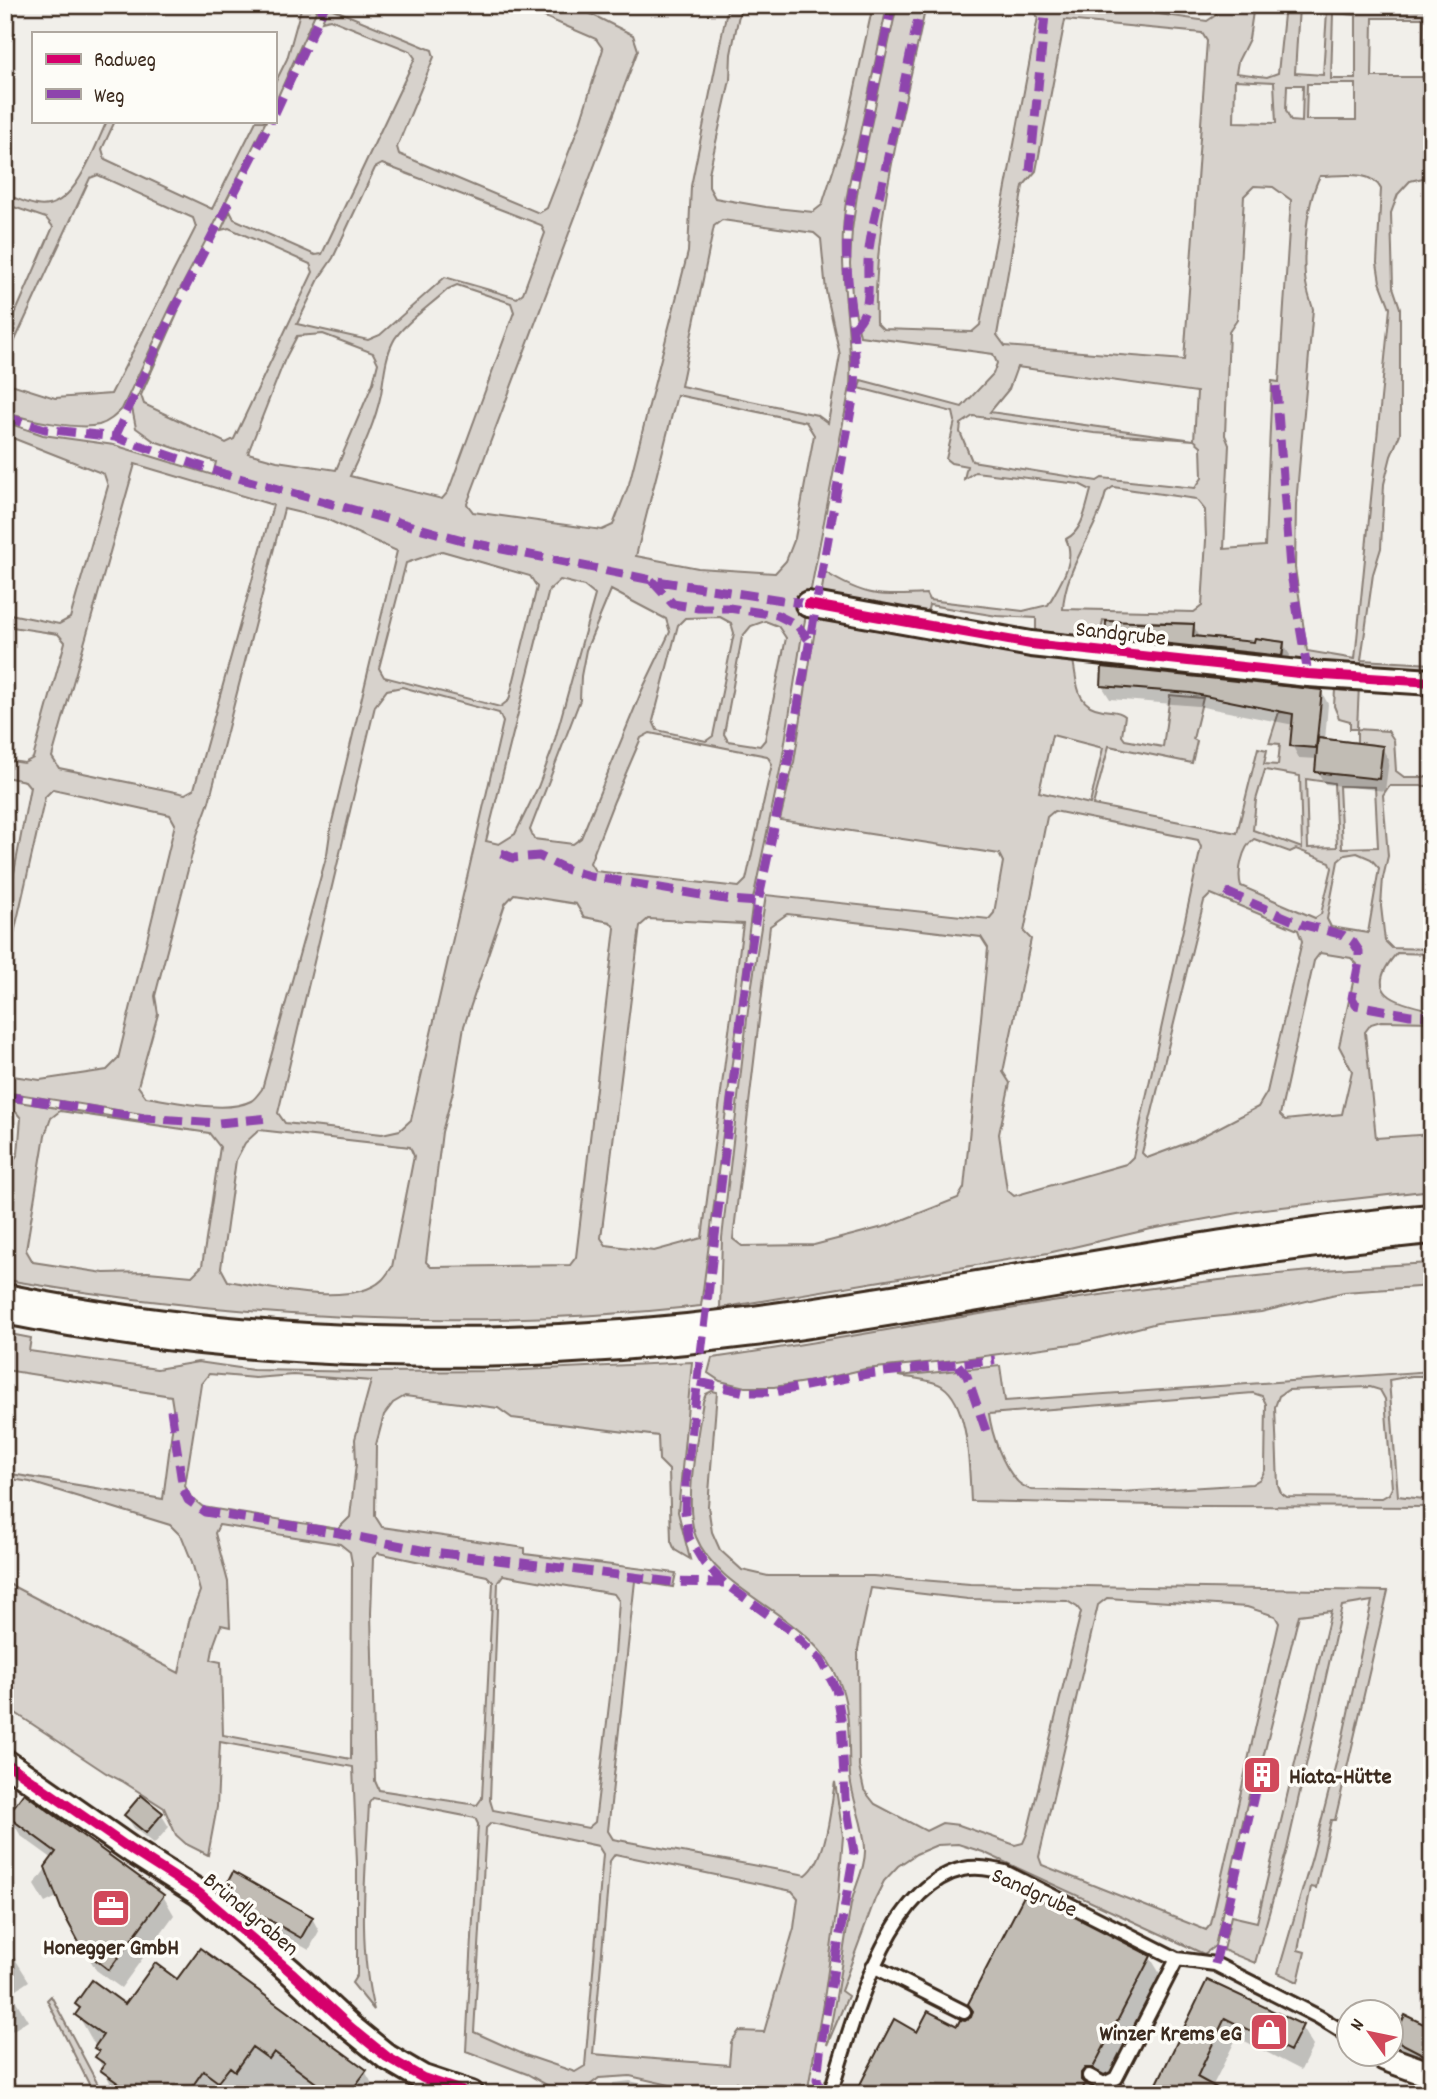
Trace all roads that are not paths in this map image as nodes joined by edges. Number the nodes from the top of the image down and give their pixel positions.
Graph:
1 (808, 604) dead end
2 (1432, 682) edge
3 (1432, 1224) edge
4 (5, 1304) edge
5 (5, 1762) edge
6 (1177, 1959) junction
7 (873, 1966) junction
8 (964, 2012) dead end
9 (1336, 2028) edge
10 (1406, 2065) edge
11 (1432, 2075) edge
12 (1089, 2076) dead end
13 (471, 2094) edge
14 (830, 2094) edge

1 - 2 street, Sandgrube
3 - 4 main road
5 - 13 street, Bründlgraben
6 - 7 lane, Sandgrube
6 - 9 lane, Sandgrube
6 - 12 lane
7 - 8 lane
7 - 14 lane, Sandgrube
10 - 11 street

